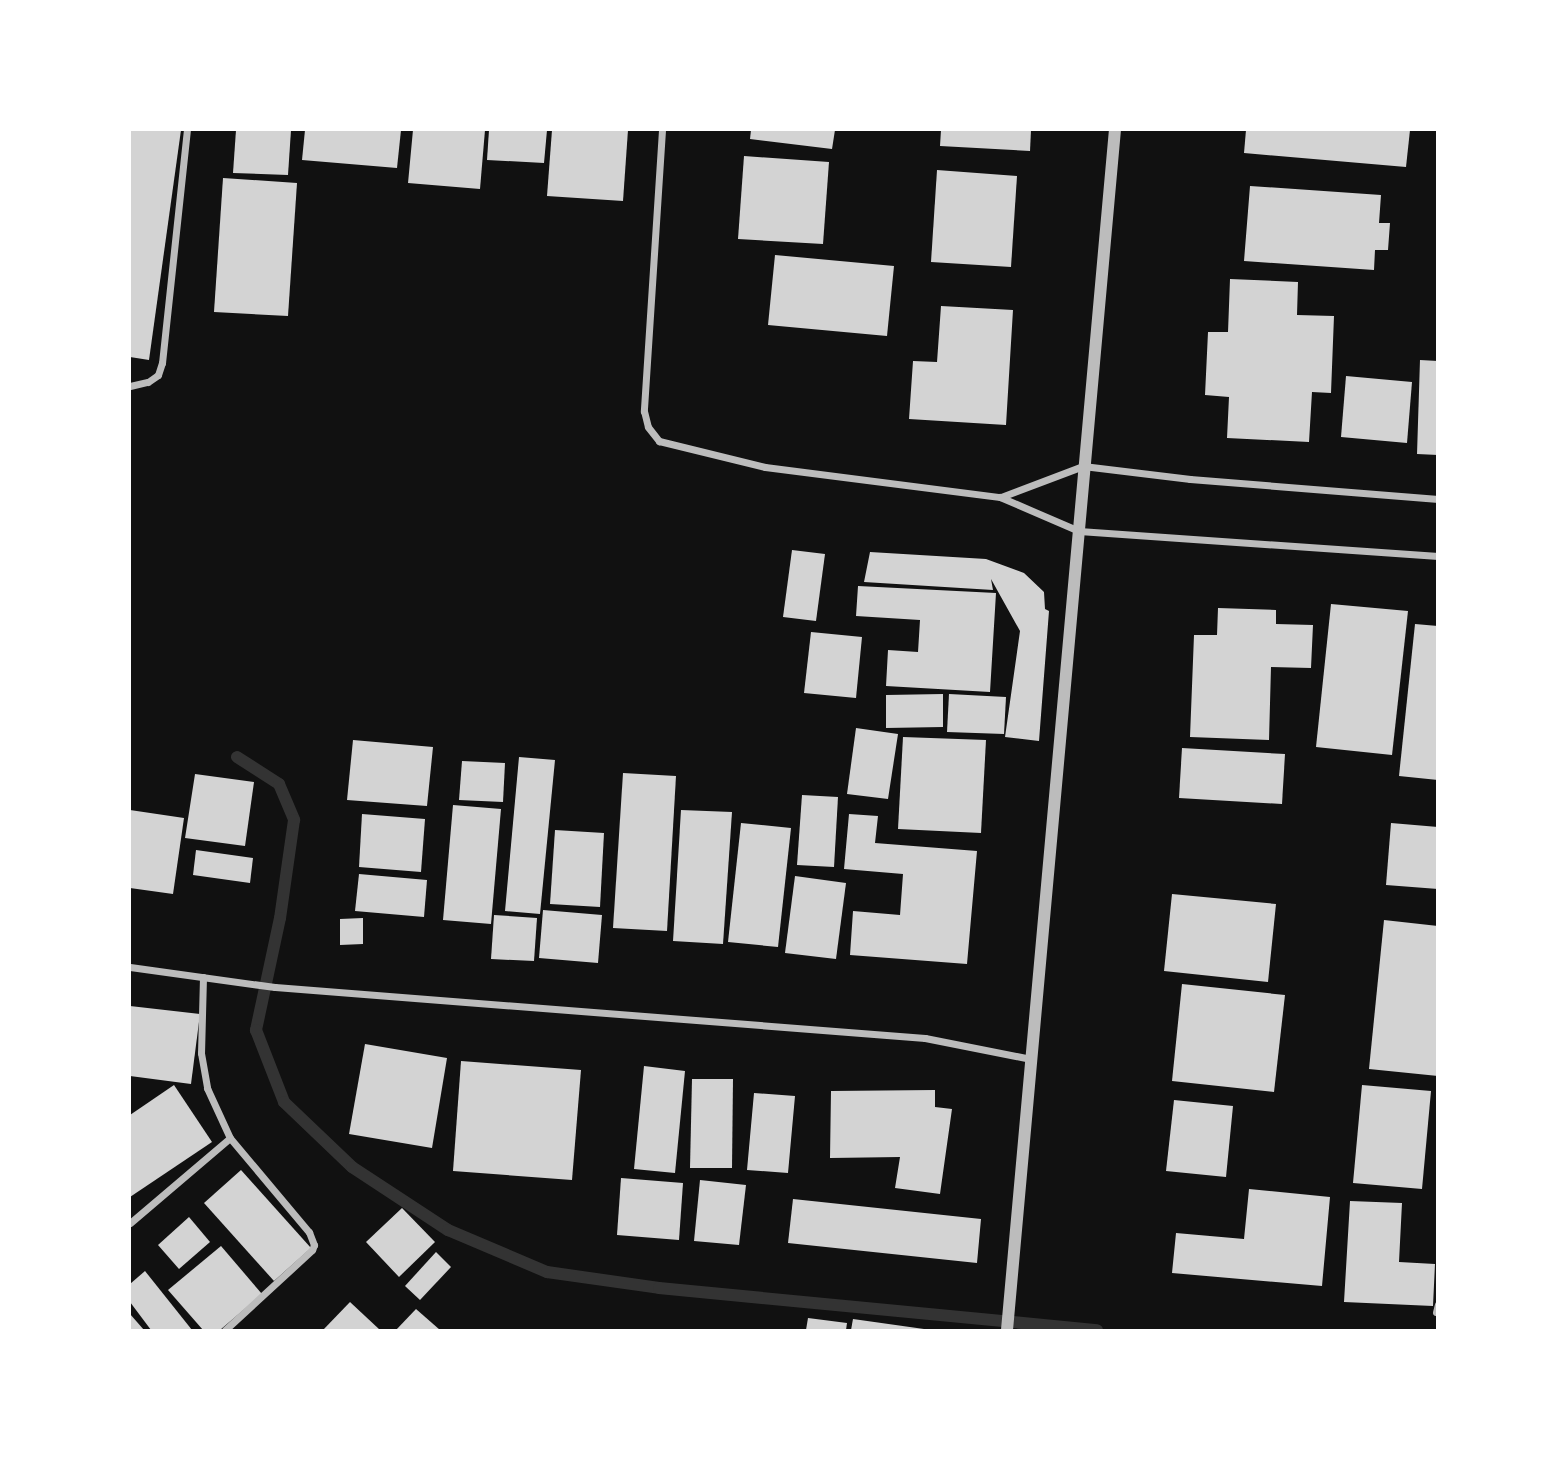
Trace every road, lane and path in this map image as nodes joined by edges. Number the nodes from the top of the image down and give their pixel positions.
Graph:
1 (187, 130) edge
2 (662, 130) edge
3 (1115, 130) edge
4 (130, 386) edge
5 (1083, 466) junction
6 (1000, 498) junction
7 (1437, 499) edge
8 (1079, 531) junction
9 (1437, 556) edge
10 (130, 967) edge
11 (203, 977) junction
12 (1031, 1059) junction
13 (230, 1138) junction
14 (130, 1223) edge
15 (225, 1331) edge
16 (1007, 1331) edge

1 - 4 street
2 - 6 street
3 - 5 street
5 - 6 street
5 - 7 street
5 - 8 street
6 - 8 street
8 - 9 street
8 - 12 street
10 - 11 street
11 - 12 street
11 - 13 street
12 - 16 street
13 - 14 street
13 - 15 street

